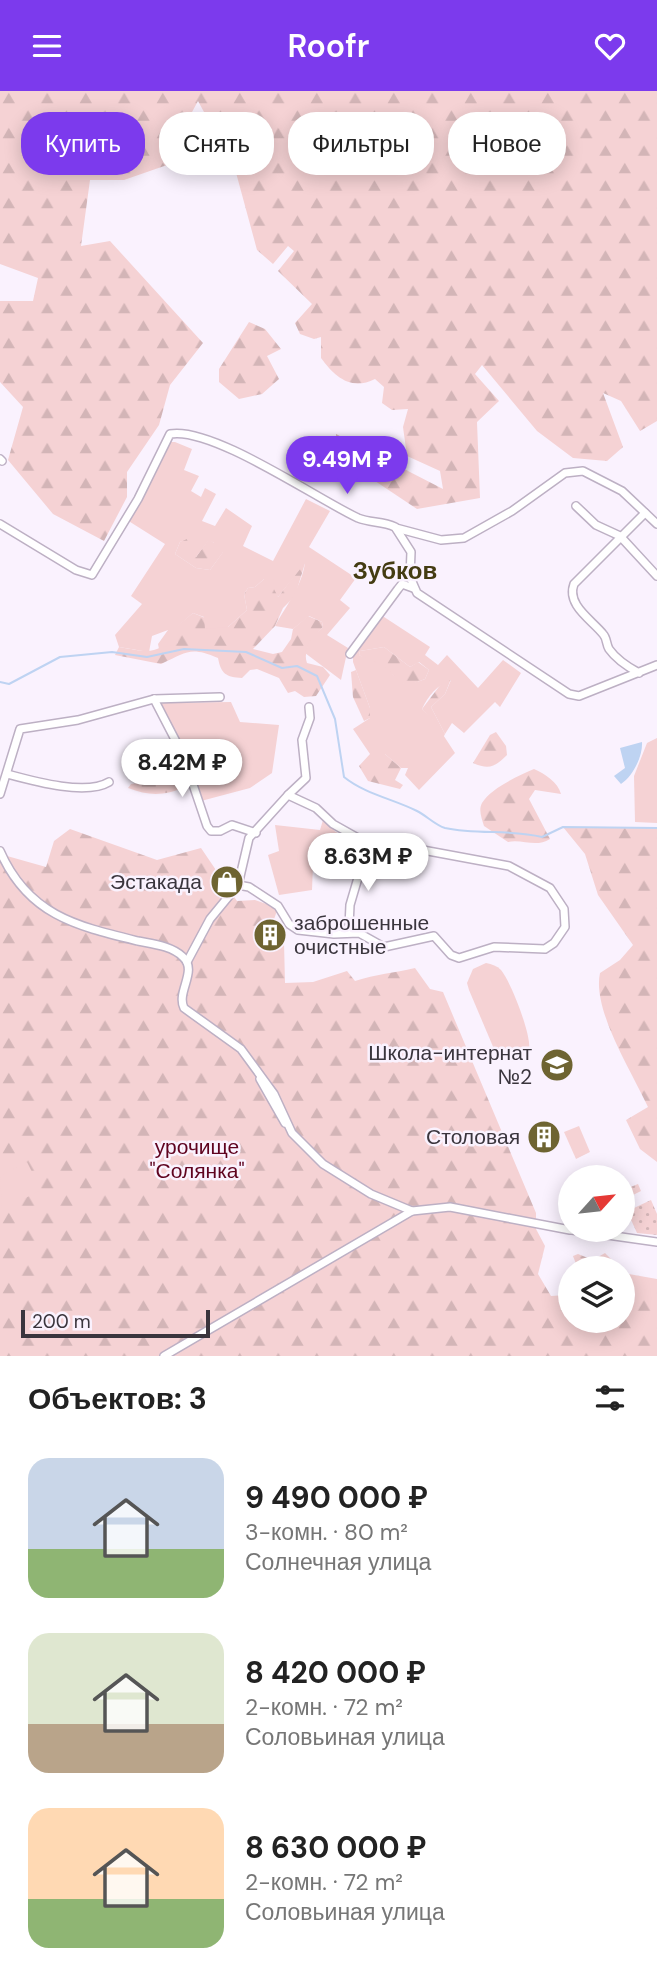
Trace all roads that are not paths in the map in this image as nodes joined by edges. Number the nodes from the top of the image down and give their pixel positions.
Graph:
1 (576, 506) dead end
2 (645, 513) junction
3 (657, 524) edge
4 (2, 527) edge
5 (395, 527) junction
6 (620, 536) junction
7 (657, 576) edge
8 (413, 588) junction
9 (349, 654) dead end
10 (657, 666) edge
11 (639, 673) junction
12 (220, 697) dead end
13 (154, 699) junction
14 (309, 707) dead end
15 (7, 774) junction
16 (109, 782) dead end
17 (0, 794) edge
18 (288, 795) junction
19 (256, 833) junction
20 (358, 838) junction
21 (0, 851) edge
22 (238, 885) junction
23 (344, 933) junction
24 (187, 962) junction
25 (412, 1211) junction
26 (558, 1228) edge
27 (635, 1240) edge
28 (657, 1243) edge
29 (164, 1356) edge

1 - 6 street
2 - 3 street
2 - 5 street
2 - 6 street
4 - 5 street
5 - 8 street
6 - 7 street
6 - 11 street
8 - 9 street
8 - 11 street
10 - 11 street
12 - 13 street
13 - 15 street
13 - 19 street
14 - 18 street
15 - 16 street
15 - 17 street
18 - 19 street
18 - 20 street
19 - 22 street
20 - 23 street
20 - 23 street
21 - 24 street
22 - 23 street
22 - 24 street
24 - 25 street
25 - 26 street
25 - 29 street
27 - 28 street

